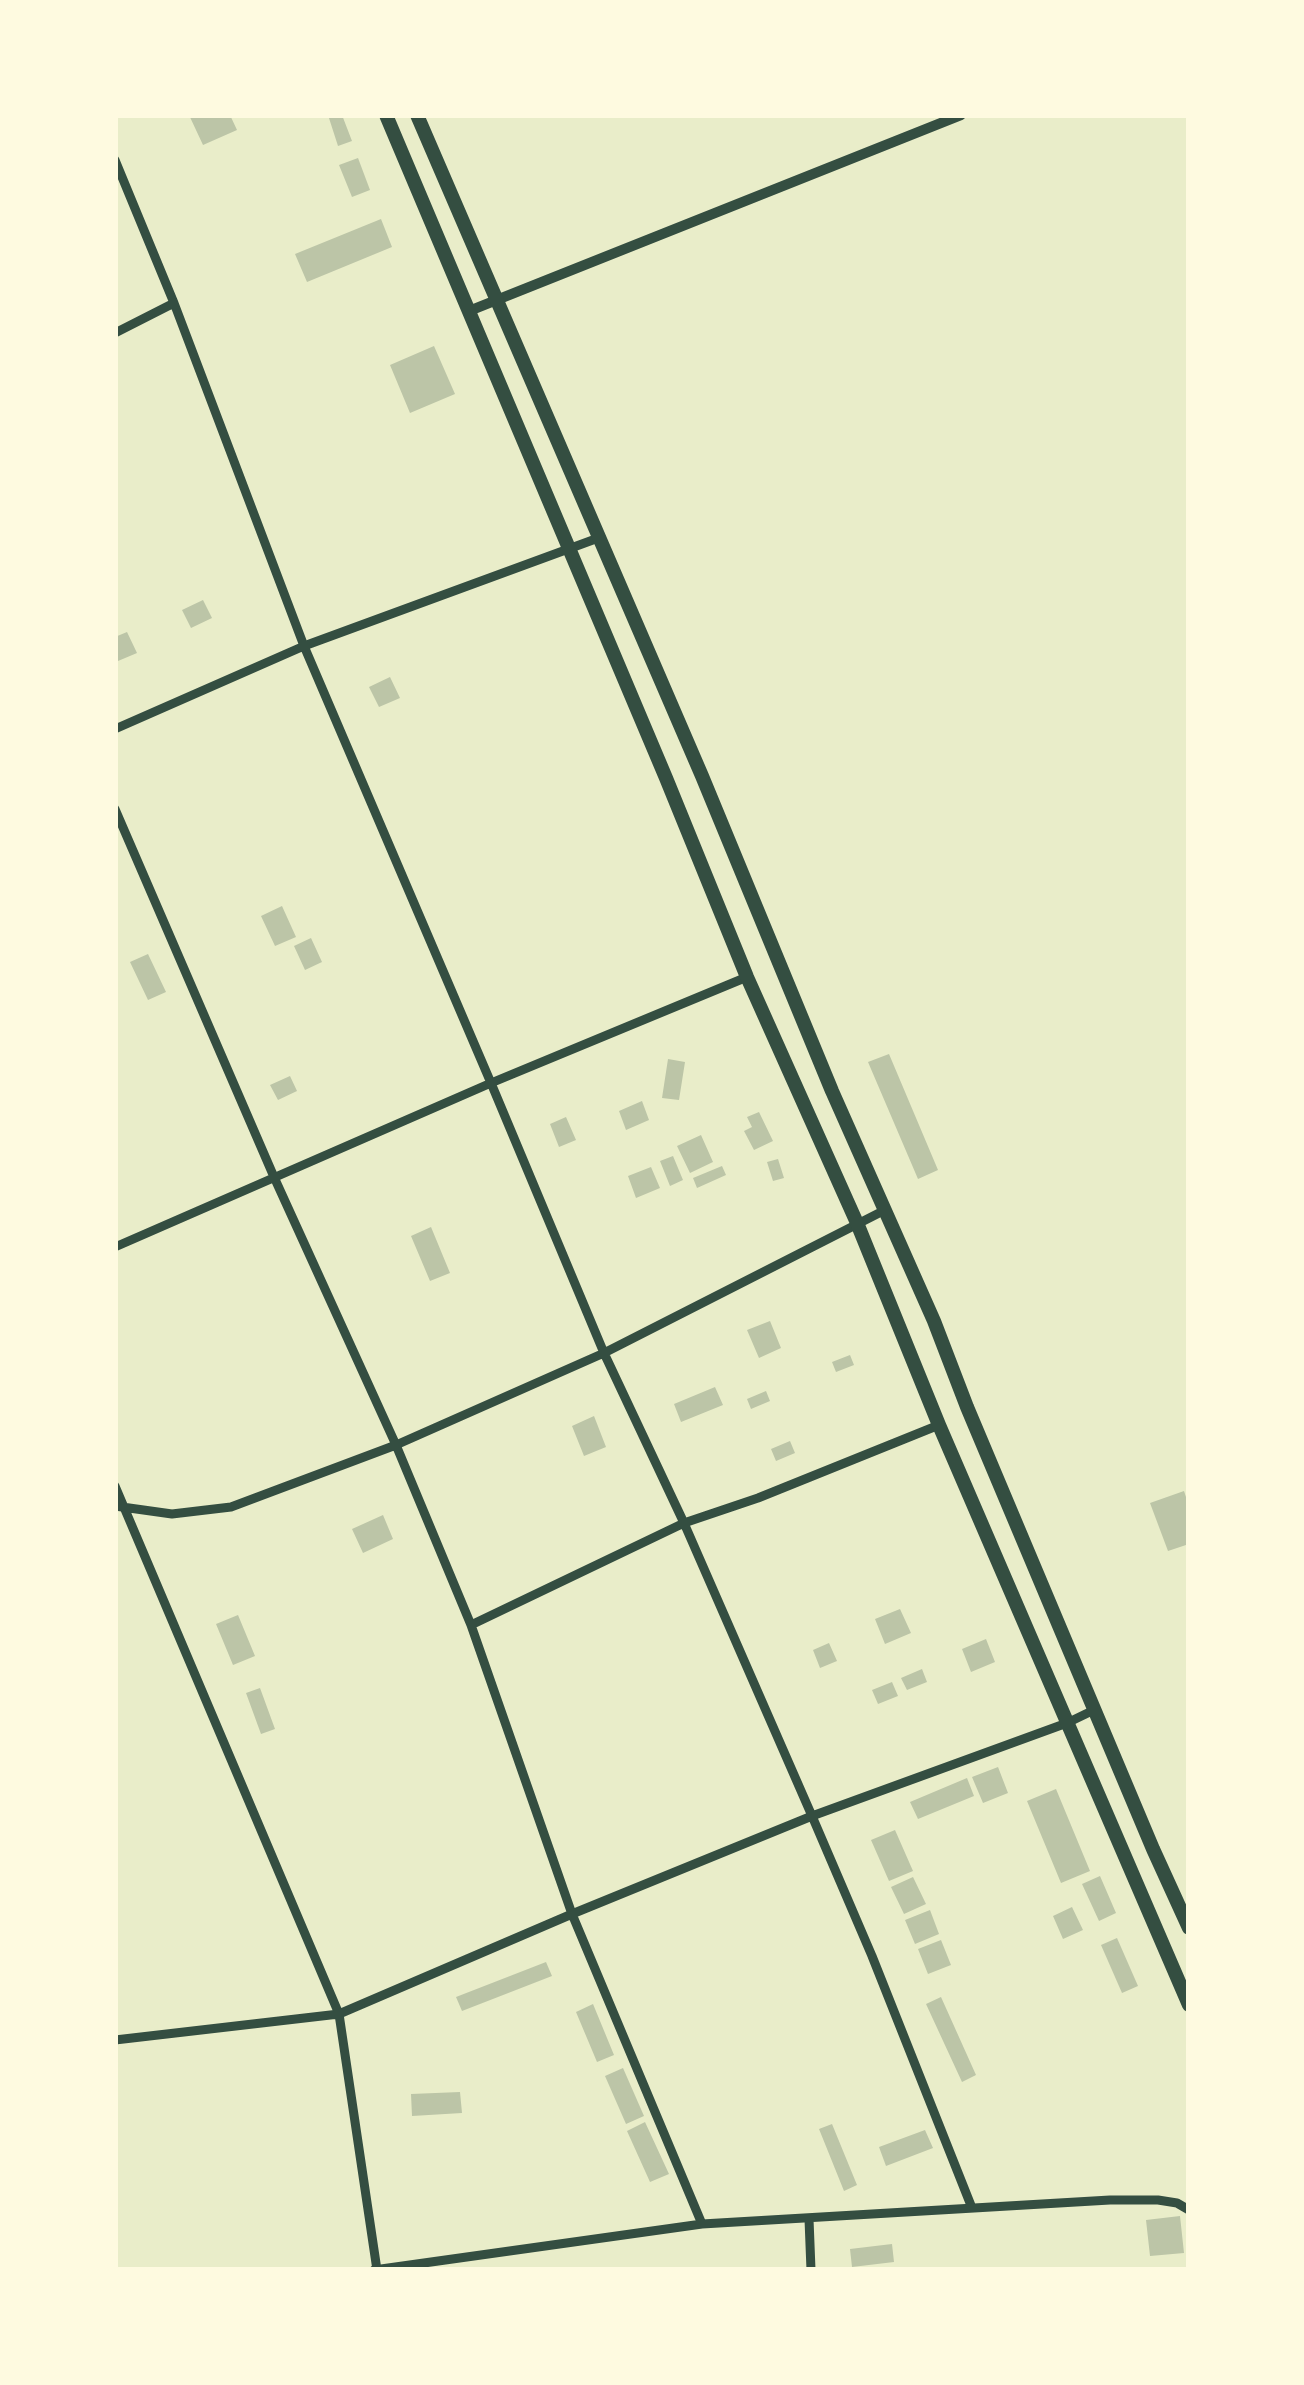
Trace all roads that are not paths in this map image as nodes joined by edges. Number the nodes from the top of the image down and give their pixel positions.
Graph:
1 (386, 115) edge
2 (417, 115) edge
3 (961, 115) edge
4 (115, 160) edge
5 (497, 300) junction
6 (174, 303) junction
7 (469, 311) junction
8 (115, 333) edge
9 (600, 537) junction
10 (569, 548) junction
11 (304, 646) junction
12 (115, 728) edge
13 (115, 809) edge
14 (747, 976) junction
15 (491, 1083) junction
16 (274, 1177) junction
17 (885, 1210) junction
18 (857, 1223) junction
19 (115, 1247) edge
20 (604, 1354) junction
21 (939, 1425) junction
22 (396, 1445) junction
23 (115, 1486) edge
24 (119, 1506) edge
25 (684, 1523) junction
26 (471, 1624) junction
27 (1096, 1709) junction
28 (1067, 1723) junction
29 (812, 1816) junction
30 (572, 1914) junction
31 (1189, 1928) edge
32 (1189, 2005) edge
33 (339, 2014) junction
34 (115, 2040) edge
35 (972, 2208) junction
36 (1189, 2210) edge
37 (809, 2219) junction
38 (702, 2224) junction
39 (446, 2265) edge
40 (376, 2270) edge
41 (811, 2270) edge

1 - 7 highway
2 - 5 highway
3 - 5 street
4 - 6 street
5 - 7 street
5 - 9 highway
6 - 8 street
6 - 11 street
7 - 10 highway
9 - 10 street
9 - 17 highway
10 - 11 street
10 - 14 highway
11 - 12 street
11 - 15 street
13 - 16 street
14 - 15 street
14 - 18 highway
15 - 16 street
15 - 20 street
16 - 19 street
16 - 22 street
17 - 18 street
17 - 27 highway
18 - 20 street
18 - 21 highway
20 - 22 street
20 - 25 street
21 - 25 street
21 - 28 highway
22 - 24 street
22 - 26 street
23 - 24 street
24 - 33 street
25 - 26 street
25 - 29 street
26 - 30 street
27 - 28 street
27 - 31 highway
28 - 29 street
28 - 32 highway
29 - 30 street
29 - 35 street
30 - 33 street
30 - 38 street
33 - 34 street
33 - 40 street
35 - 36 street
35 - 37 street
37 - 38 street
37 - 41 street
38 - 39 street
39 - 40 street

